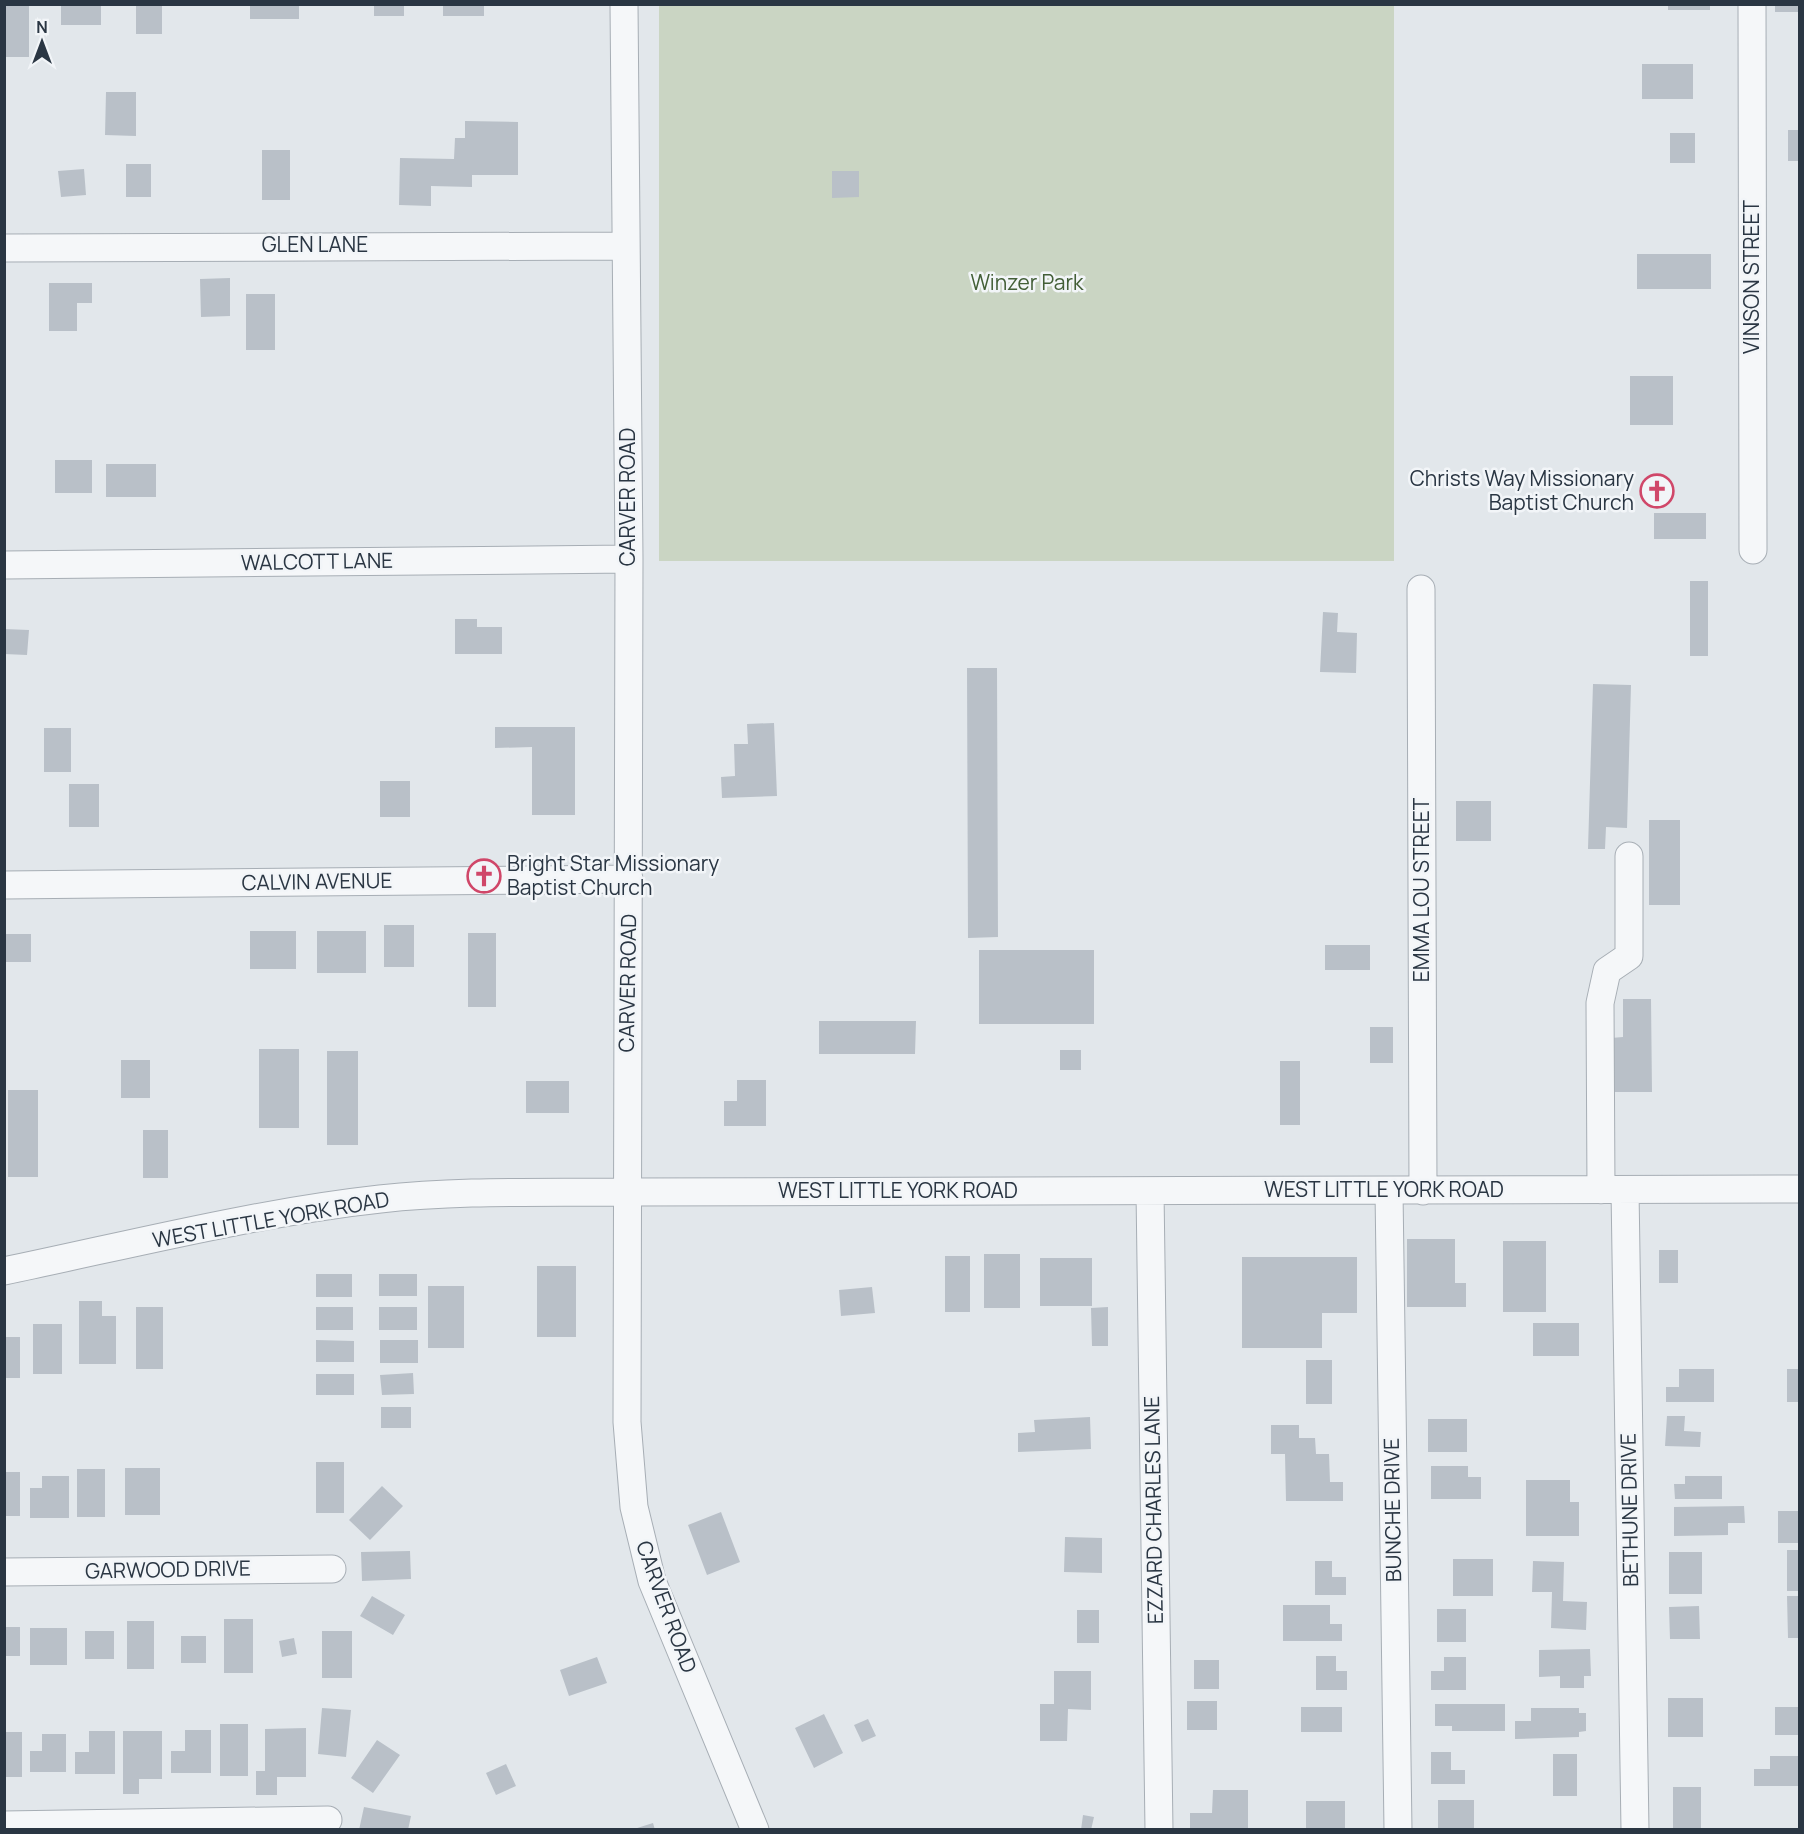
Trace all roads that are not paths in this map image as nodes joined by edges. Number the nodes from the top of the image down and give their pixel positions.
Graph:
1 (624, 4) edge
2 (1752, 4) edge
3 (626, 246) junction
4 (4, 248) edge
5 (1753, 550) dead end
6 (628, 559) junction
7 (4, 565) edge
8 (1421, 589) dead end
9 (1629, 856) dead end
10 (629, 879) junction
11 (4, 885) edge
12 (1800, 1189) edge
13 (1613, 1190) junction
14 (1150, 1191) junction
15 (1389, 1191) junction
16 (1423, 1191) junction
17 (626, 1192) junction
18 (4, 1271) edge
19 (332, 1569) dead end
20 (4, 1572) edge
21 (328, 1820) dead end
22 (4, 1825) edge
23 (755, 1830) edge
24 (1159, 1830) edge
25 (1398, 1830) edge
26 (1635, 1830) edge

1 - 3 street, CARVER ROAD
2 - 5 street, VINSON STREET
3 - 4 street, GLEN LANE
3 - 6 street, CARVER ROAD
6 - 7 street, WALCOTT LANE
6 - 10 street, CARVER ROAD
8 - 16 street, EMMA LOU STREET
9 - 13 street, BETHUNE DRIVE
10 - 11 street, CALVIN AVENUE
10 - 17 street, CARVER ROAD
12 - 13 street, WEST LITTLE YORK ROAD
13 - 16 street, WEST LITTLE YORK ROAD
13 - 26 street, BETHUNE DRIVE
14 - 15 street, WEST LITTLE YORK ROAD
14 - 17 street, WEST LITTLE YORK ROAD
14 - 24 street, EZZARD CHARLES LANE
15 - 16 street, WEST LITTLE YORK ROAD
15 - 25 street, BUNCHE DRIVE
17 - 18 street, WEST LITTLE YORK ROAD
17 - 23 street, CARVER ROAD
19 - 20 street, GARWOOD DRIVE
21 - 22 street

